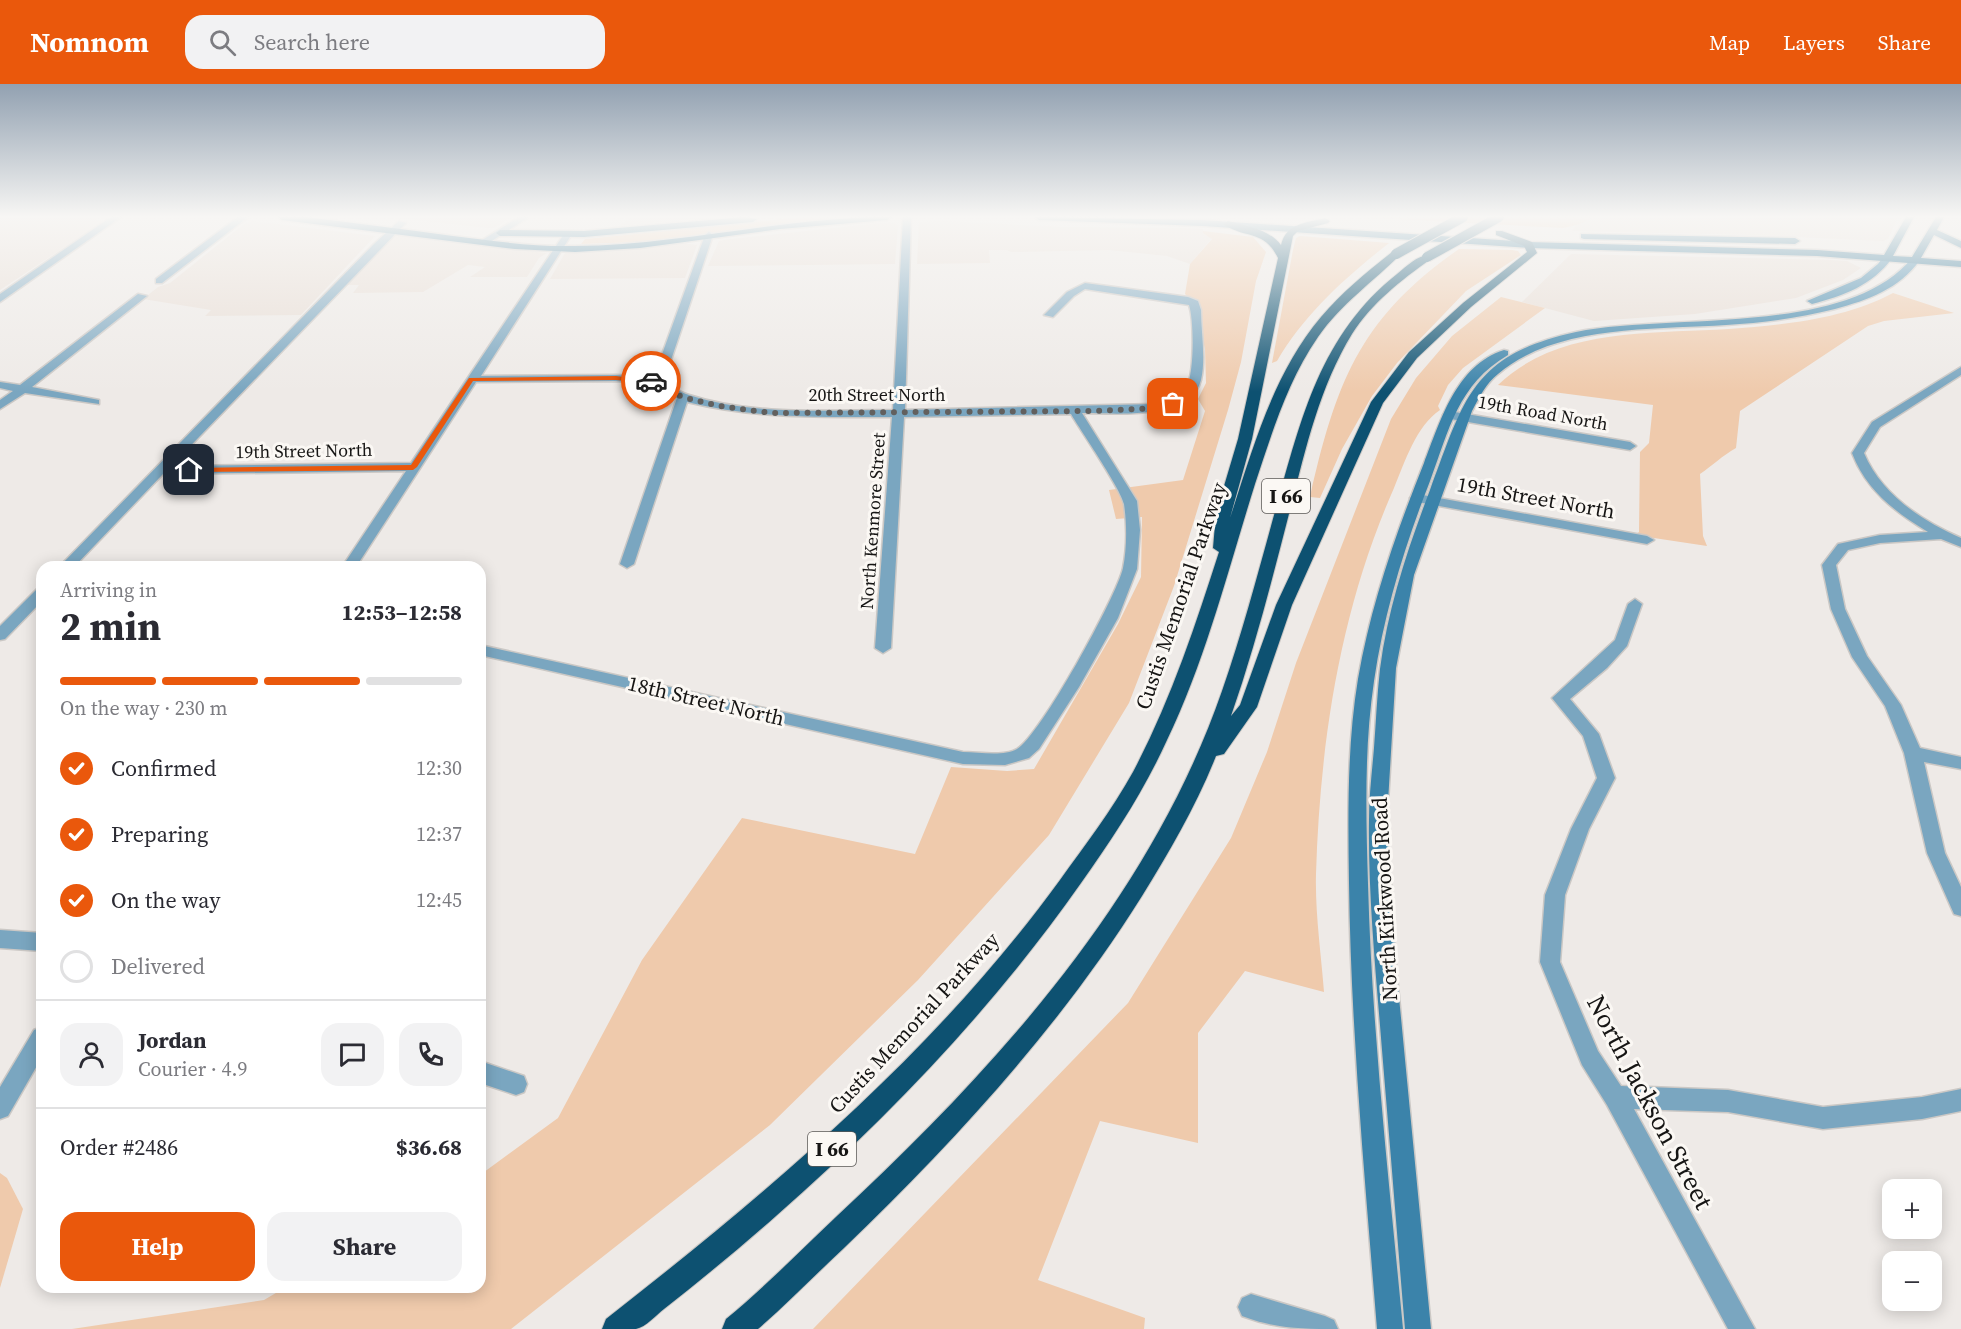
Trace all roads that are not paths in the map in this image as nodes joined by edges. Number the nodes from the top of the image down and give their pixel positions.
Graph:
1 (34, 275) edge
2 (167, 275) edge
3 (351, 275) edge
4 (540, 275) edge
5 (695, 275) edge
6 (904, 275) edge
7 (1278, 275) edge
8 (1370, 275) edge
9 (1404, 275) edge
10 (1505, 275) edge
11 (1871, 275) edge
12 (1903, 275) edge
13 (159, 281) dead end
14 (142, 296) dead end
15 (0, 299) edge
16 (1049, 315) dead end
17 (1961, 370) edge
18 (471, 379) junction
19 (653, 381) junction
20 (0, 385) edge
21 (22, 389) junction
22 (682, 397) junction
23 (95, 402) dead end
24 (0, 405) edge
25 (1075, 411) junction
26 (898, 414) junction
27 (1456, 416) junction
28 (1630, 446) dead end
29 (413, 467) junction
30 (160, 470) junction
31 (1425, 499) junction
32 (1941, 535) junction
33 (1647, 540) dead end
34 (1961, 543) edge
35 (72, 561) edge
36 (353, 561) edge
37 (627, 564) dead end
38 (1220, 572) junction
39 (36, 598) edge
40 (1635, 604) dead end
41 (0, 635) edge
42 (883, 648) dead end
43 (486, 651) edge
44 (1913, 753) junction
45 (1961, 763) edge
46 (1201, 770) junction
47 (1961, 909) edge
48 (0, 939) edge
49 (36, 942) edge
50 (36, 1047) edge
51 (486, 1074) edge
52 (516, 1083) dead end
53 (1615, 1097) junction
54 (1961, 1100) edge
55 (0, 1108) edge
56 (1251, 1307) dead end
57 (615, 1329) edge
58 (736, 1329) edge
59 (1324, 1329) edge
60 (1390, 1329) edge
61 (1418, 1329) edge
62 (1742, 1329) edge

1 - 15 street
2 - 13 street
3 - 30 street
4 - 18 street
5 - 19 street
6 - 26 street, North Kenmore Street
7 - 38 highway
8 - 38 highway, Custis Memorial Parkway / I 66, bridge
9 - 46 highway, I 66, bridge
10 - 46 highway
11 - 27 main road, North Kirkwood Road
12 - 27 main road, North Kirkwood Road
14 - 21 street
16 - 25 street, 20th Street North
17 - 32 street
18 - 19 street, 20th Street North
18 - 29 street
19 - 22 street, 20th Street North
20 - 21 street
21 - 23 street
21 - 24 street
22 - 26 street, 20th Street North
22 - 37 street
25 - 26 street, 20th Street North
25 - 43 street, 18th Street North
26 - 42 street, North Kenmore Street
27 - 28 street, 19th Road North
27 - 31 main road, North Kirkwood Road
29 - 30 street, 19th Street North
29 - 36 street
30 - 35 street
31 - 33 street, 19th Street North
31 - 60 main road, North Kirkwood Road
31 - 61 main road, North Kirkwood Road
32 - 34 street
32 - 44 street
38 - 57 highway, Custis Memorial Parkway / I 66
39 - 41 street
40 - 53 street, North Jackson Street
44 - 45 street
44 - 47 street
46 - 58 highway, I 66
48 - 49 street
50 - 55 street
51 - 52 street
53 - 54 street
53 - 62 street, North Jackson Street
56 - 59 street

